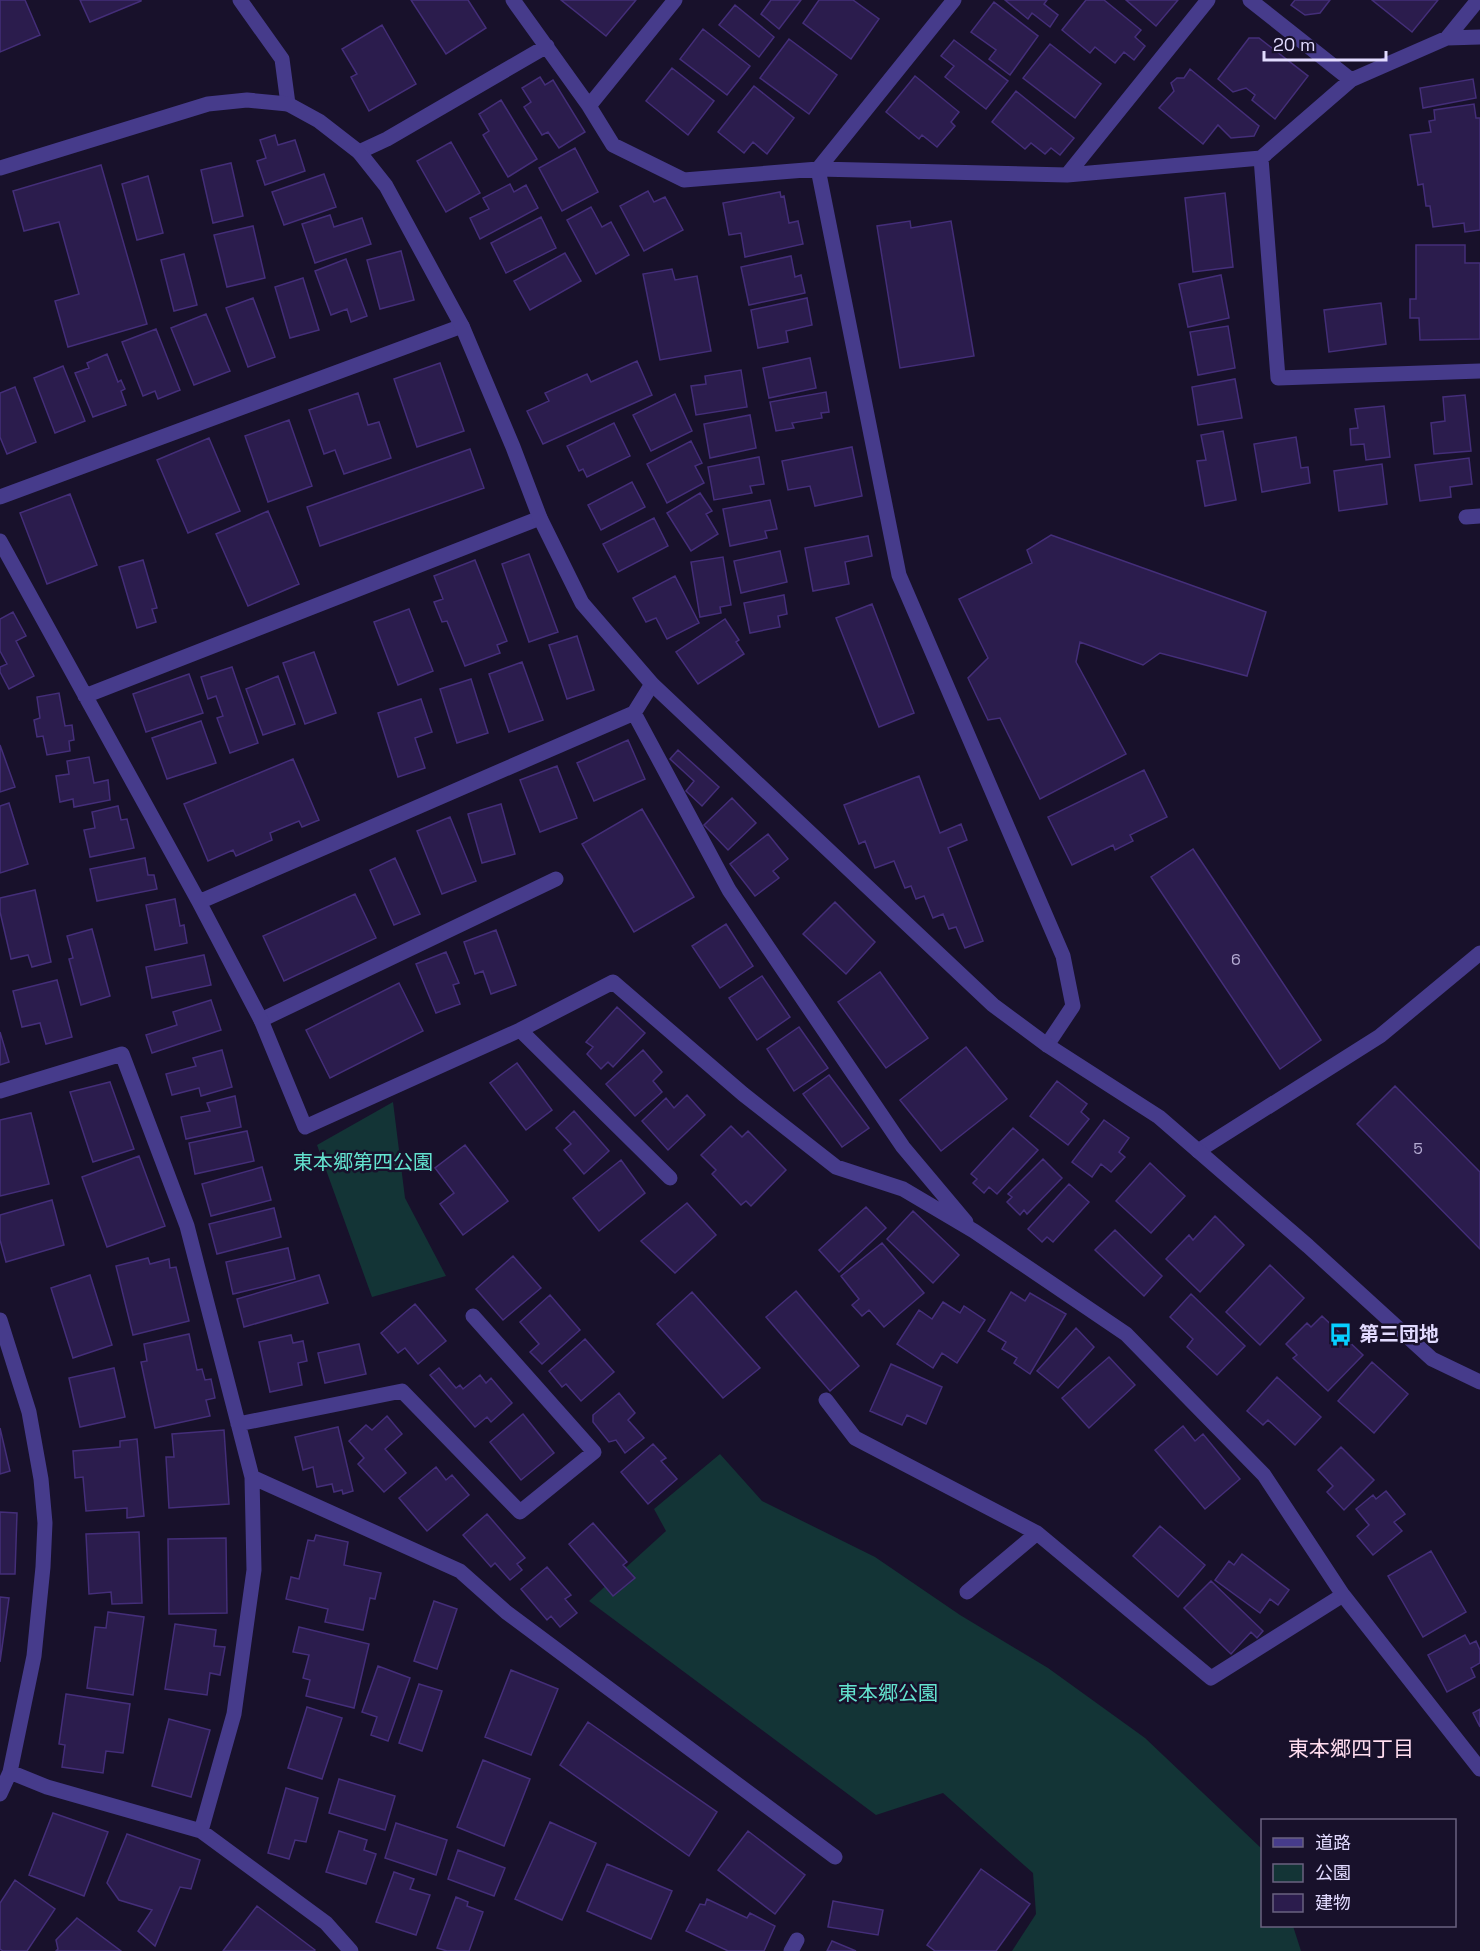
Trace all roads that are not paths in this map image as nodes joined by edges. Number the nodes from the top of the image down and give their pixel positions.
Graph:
1 (240, 0) edge
2 (513, 0) edge
3 (675, 0) edge
4 (954, 0) edge
5 (1208, 0) edge
6 (1250, 0) edge
7 (1478, 0) edge
8 (1480, 37) edge
9 (1447, 38) junction
10 (547, 46) junction
11 (1351, 80) junction
12 (288, 104) junction
13 (589, 106) junction
14 (360, 152) junction
15 (1261, 158) junction
16 (0, 168) edge
17 (819, 169) junction
18 (1067, 175) junction
19 (462, 326) junction
20 (1480, 371) edge
21 (0, 497) edge
22 (540, 518) junction
23 (0, 541) edge
24 (652, 684) junction
25 (85, 696) junction
26 (634, 713) junction
27 (556, 879) dead end
28 (199, 902) junction
29 (1480, 953) edge
30 (261, 1020) junction
31 (520, 1030) junction
32 (1047, 1045) junction
33 (0, 1091) edge
34 (1198, 1151) junction
35 (670, 1178) dead end
36 (974, 1231) junction
37 (473, 1316) dead end
38 (0, 1320) edge
39 (1480, 1382) edge
40 (826, 1400) dead end
41 (238, 1424) junction
42 (252, 1477) junction
43 (1037, 1533) junction
44 (967, 1592) dead end
45 (1343, 1595) junction
46 (1480, 1769) edge
47 (10, 1772) junction
48 (0, 1794) edge
49 (201, 1831) junction
50 (835, 1857) dead end
51 (351, 1951) edge

1 - 12 street
2 - 10 street
3 - 13 street
4 - 17 street
5 - 18 street
6 - 11 street
7 - 9 street
8 - 9 street
9 - 11 street
10 - 13 street
10 - 14 street
11 - 15 street
12 - 14 street
12 - 16 street
13 - 17 street
14 - 19 street
15 - 18 street
15 - 20 street
17 - 18 street
17 - 32 street
19 - 21 street
19 - 22 street
22 - 24 street
22 - 25 street
23 - 25 street
24 - 26 street
24 - 32 street
25 - 28 street
26 - 28 street
26 - 36 street
27 - 30 street
28 - 30 street
29 - 34 street
30 - 31 street
31 - 35 street
31 - 36 street
32 - 34 street
33 - 41 street
34 - 39 street
36 - 45 street
37 - 41 street
38 - 47 street
40 - 43 street
41 - 42 street
42 - 49 street
42 - 50 street
43 - 44 street
43 - 45 street
45 - 46 street
47 - 48 street
47 - 49 street
49 - 51 street

